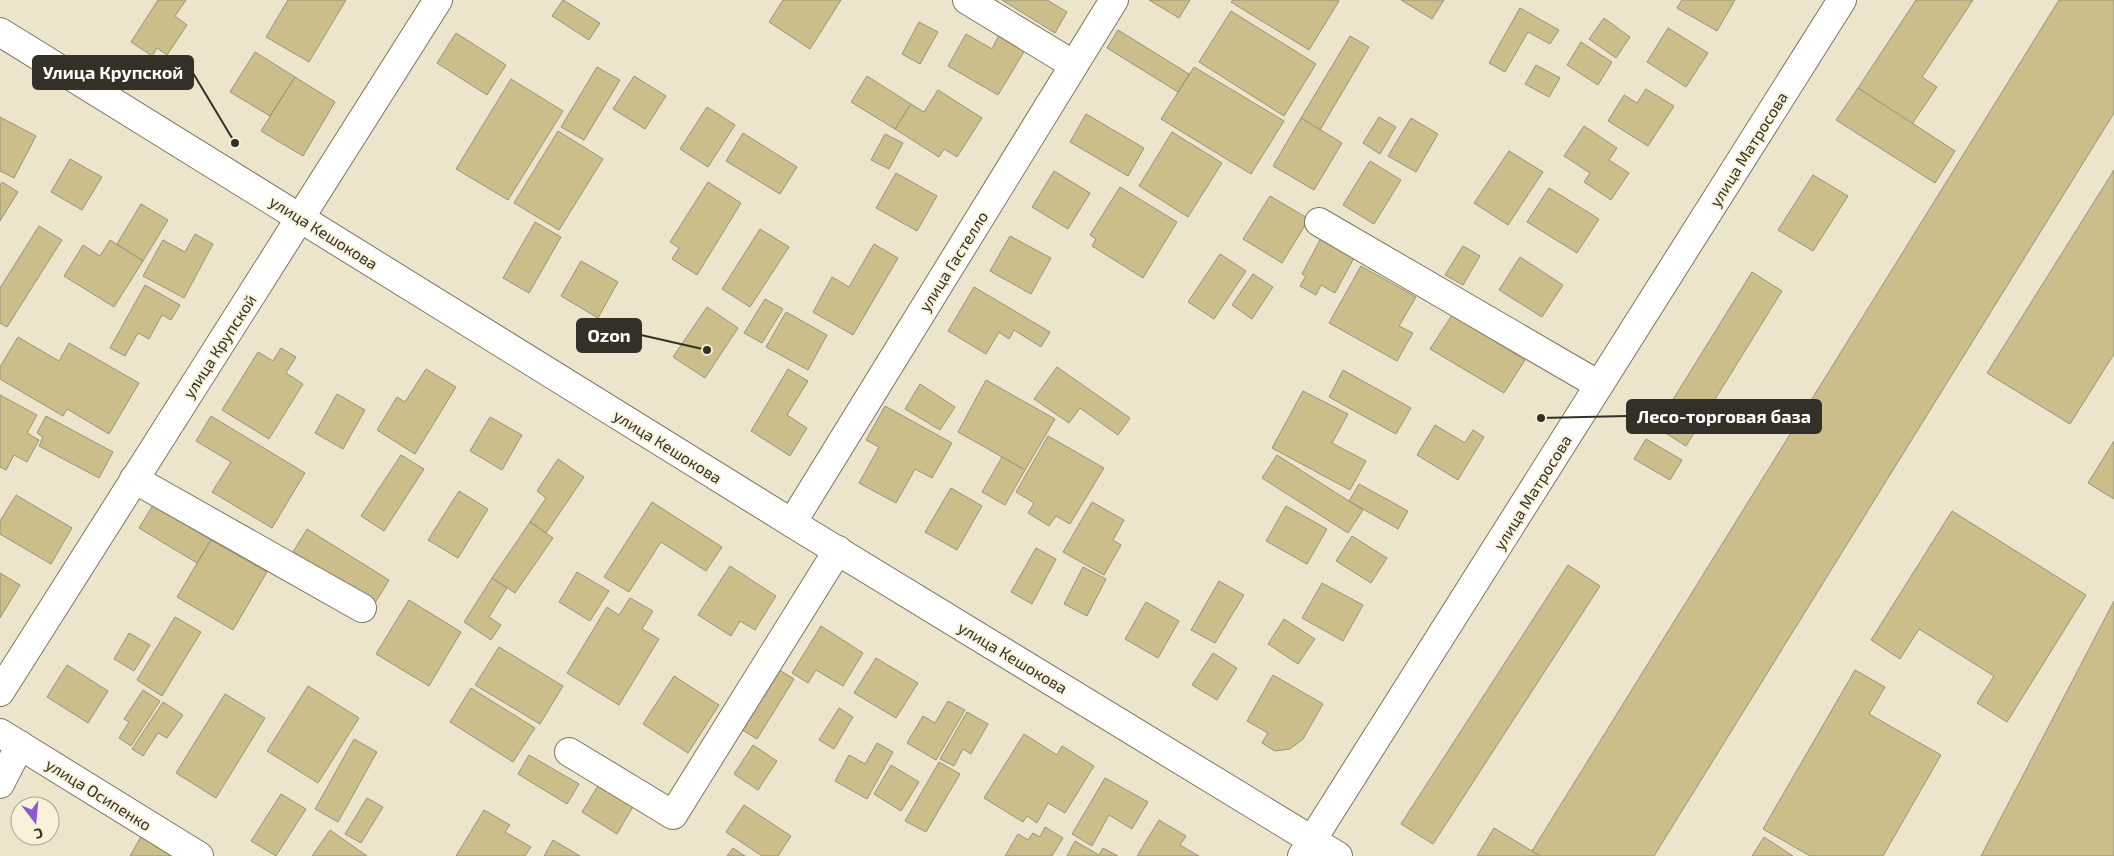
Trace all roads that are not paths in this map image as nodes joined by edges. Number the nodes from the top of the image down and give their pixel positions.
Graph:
1 (438, 0) edge
2 (968, 0) edge
3 (1114, 0) edge
4 (1842, 0) edge
5 (0, 32) edge
6 (1074, 65) junction
7 (302, 217) junction
8 (1319, 222) dead end
9 (1599, 385) junction
10 (134, 479) junction
11 (792, 523) junction
12 (838, 550) junction
13 (362, 608) dead end
14 (0, 692) edge
15 (10, 739) edge
16 (569, 752) dead end
17 (0, 784) edge
18 (1307, 848) edge
19 (198, 856) edge
20 (1338, 856) edge

1 - 7 street, улица Крупской
2 - 6 street
3 - 6 street, улица Гастелло
4 - 9 street, улица Матросова
5 - 7 street, улица Кешокова
6 - 11 street, улица Гастелло
7 - 10 street, улица Крупской
7 - 11 street, улица Кешокова
8 - 9 street
9 - 18 street, улица Матросова
10 - 13 street
10 - 14 street, улица Крупской
11 - 12 street, улица Кешокова
12 - 16 street
12 - 18 street, улица Кешокова
15 - 17 street
15 - 19 street, улица Осипенко
18 - 20 street, улица Кешокова

